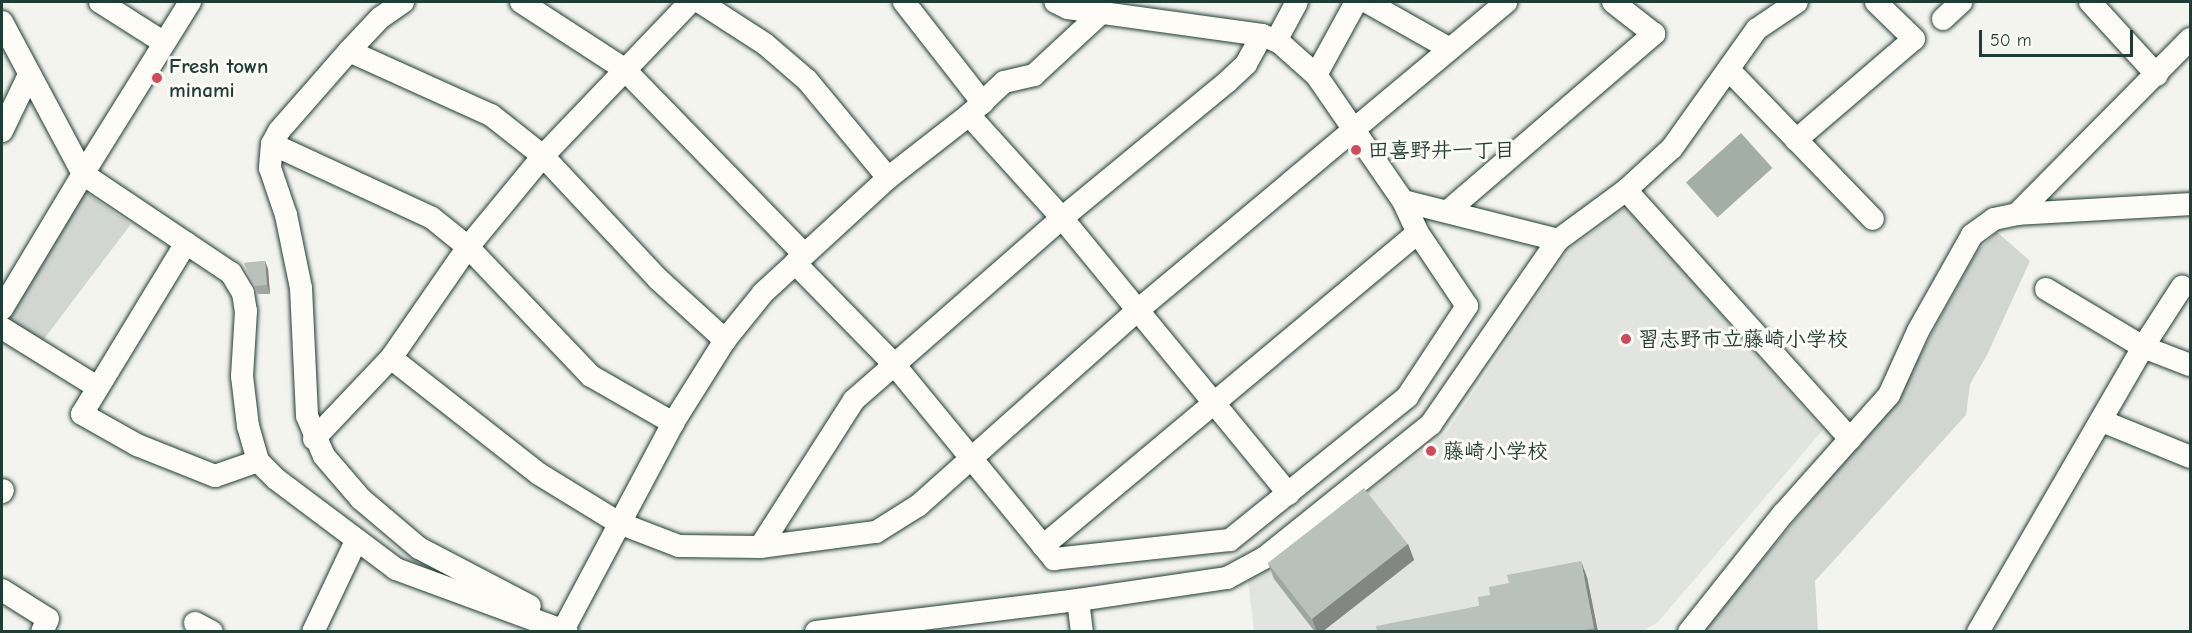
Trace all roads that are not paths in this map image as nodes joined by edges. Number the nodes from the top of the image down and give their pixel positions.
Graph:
1 (100, 2) edge
2 (190, 2) edge
3 (404, 2) edge
4 (521, 2) edge
5 (690, 2) edge
6 (700, 2) edge
7 (904, 2) edge
8 (1297, 2) edge
9 (1356, 2) edge
10 (1367, 2) edge
11 (1506, 2) edge
12 (1613, 2) edge
13 (1797, 2) edge
14 (1876, 2) edge
15 (1961, 2) edge
16 (2090, 2) edge
17 (1065, 4) edge
18 (1143, 8) edge
19 (1102, 12) junction
20 (1943, 19) dead end
21 (2, 22) edge
22 (1269, 38) junction
23 (2190, 39) edge
24 (163, 42) junction
25 (1450, 49) junction
26 (349, 51) junction
27 (624, 69) junction
28 (1729, 70) junction
29 (29, 75) junction
30 (1316, 75) junction
31 (2157, 75) junction
32 (976, 109) junction
33 (2, 131) edge
34 (1354, 131) junction
35 (1796, 140) junction
36 (272, 144) junction
37 (543, 156) junction
38 (83, 174) junction
39 (888, 178) junction
40 (1626, 190) junction
41 (1403, 201) junction
42 (2190, 204) edge
43 (1448, 211) junction
44 (2017, 214) junction
45 (1062, 218) junction
46 (1873, 219) dead end
47 (1418, 233) junction
48 (1558, 240) junction
49 (186, 243) junction
50 (468, 247) junction
51 (799, 259) junction
52 (2182, 286) dead end
53 (2046, 289) dead end
54 (2, 309) edge
55 (1138, 310) junction
56 (2, 327) edge
57 (725, 340) junction
58 (2144, 347) junction
59 (391, 358) junction
60 (893, 363) junction
61 (2190, 365) edge
62 (97, 387) junction
63 (1216, 402) junction
64 (2102, 422) junction
65 (674, 423) junction
66 (314, 439) junction
67 (1850, 439) junction
68 (2190, 457) edge
69 (973, 458) junction
70 (258, 462) junction
71 (1290, 494) junction
72 (619, 523) junction
73 (357, 541) junction
74 (1043, 546) junction
75 (760, 547) junction
76 (2, 590) edge
77 (1078, 600) junction
78 (564, 631) edge
79 (42, 632) edge
80 (313, 632) edge
81 (816, 632) edge
82 (1082, 632) edge
83 (1689, 632) edge
84 (1978, 632) edge

1 - 24 street
2 - 24 street
3 - 26 street
4 - 27 street
5 - 27 street
6 - 39 street
7 - 32 street
8 - 22 street
9 - 30 street
10 - 25 street
11 - 25 street
12 - 43 street
13 - 28 street
14 - 35 street
15 - 20 street
16 - 31 street
17 - 19 street
18 - 19 street
18 - 22 street
19 - 32 street
21 - 29 street
22 - 30 street
22 - 45 street
23 - 31 street
24 - 38 street
25 - 34 street
26 - 36 street
26 - 37 street
27 - 37 street
27 - 51 street
28 - 35 street
28 - 40 street
29 - 33 street
29 - 38 street
30 - 34 street
31 - 44 street
32 - 39 street
32 - 45 street
34 - 41 street
34 - 55 street
35 - 46 street
36 - 50 street
36 - 66 street
37 - 50 street
37 - 57 street
38 - 49 street
38 - 54 street
39 - 51 street
40 - 48 street
40 - 67 street
41 - 43 street
41 - 47 street
42 - 44 street
43 - 48 street
44 - 67 street
45 - 55 street
45 - 60 street
47 - 63 street
47 - 71 street
48 - 77 street
49 - 62 street
49 - 70 street
50 - 59 street
50 - 65 street
51 - 57 street
51 - 60 street
52 - 58 street
53 - 58 street
55 - 63 street
55 - 69 street
56 - 62 street
57 - 65 street
58 - 61 street
58 - 64 street
59 - 66 street
59 - 72 street
60 - 69 street
60 - 75 street
62 - 70 street
63 - 71 street
63 - 74 street
64 - 68 street
64 - 84 street
65 - 72 street
66 - 78 street
67 - 83 street
69 - 74 street
69 - 75 street
70 - 73 street
71 - 74 street
72 - 75 street
72 - 78 street
73 - 78 street
73 - 80 street
76 - 79 street
77 - 81 street
77 - 82 street

